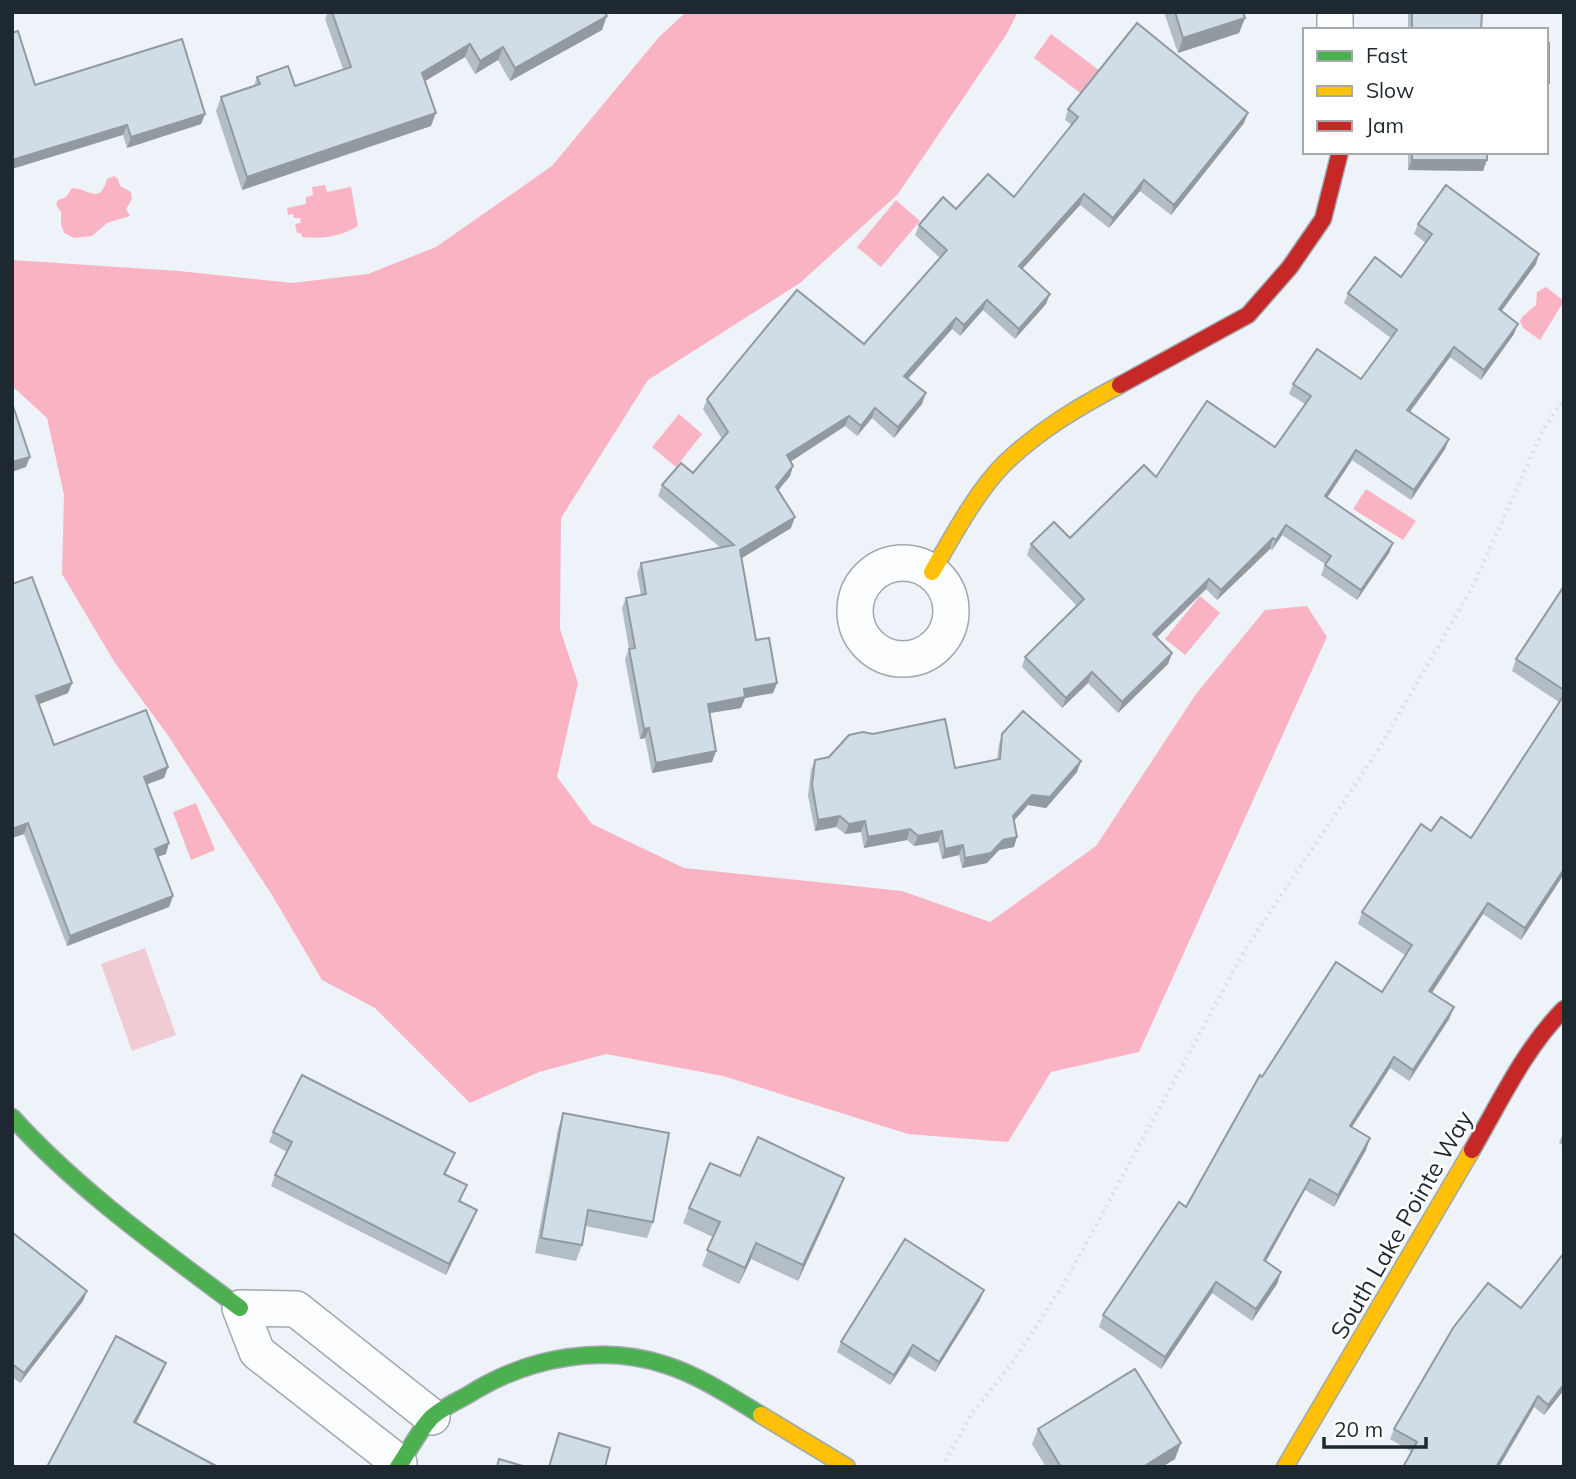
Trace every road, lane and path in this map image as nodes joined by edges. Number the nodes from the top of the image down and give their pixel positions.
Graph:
1 (1339, 154) edge
2 (1564, 399) edge
3 (932, 572) dead end
4 (1564, 1009) edge
5 (12, 1117) edge
6 (240, 1308) junction
7 (432, 1417) junction
8 (398, 1465) edge
9 (847, 1467) edge
10 (942, 1467) edge
11 (1285, 1467) edge

1 - 3 street
2 - 10 path
4 - 11 street, South Lake Pointe Way
5 - 6 street
6 - 7 street
6 - 8 street
7 - 8 street
7 - 9 street

